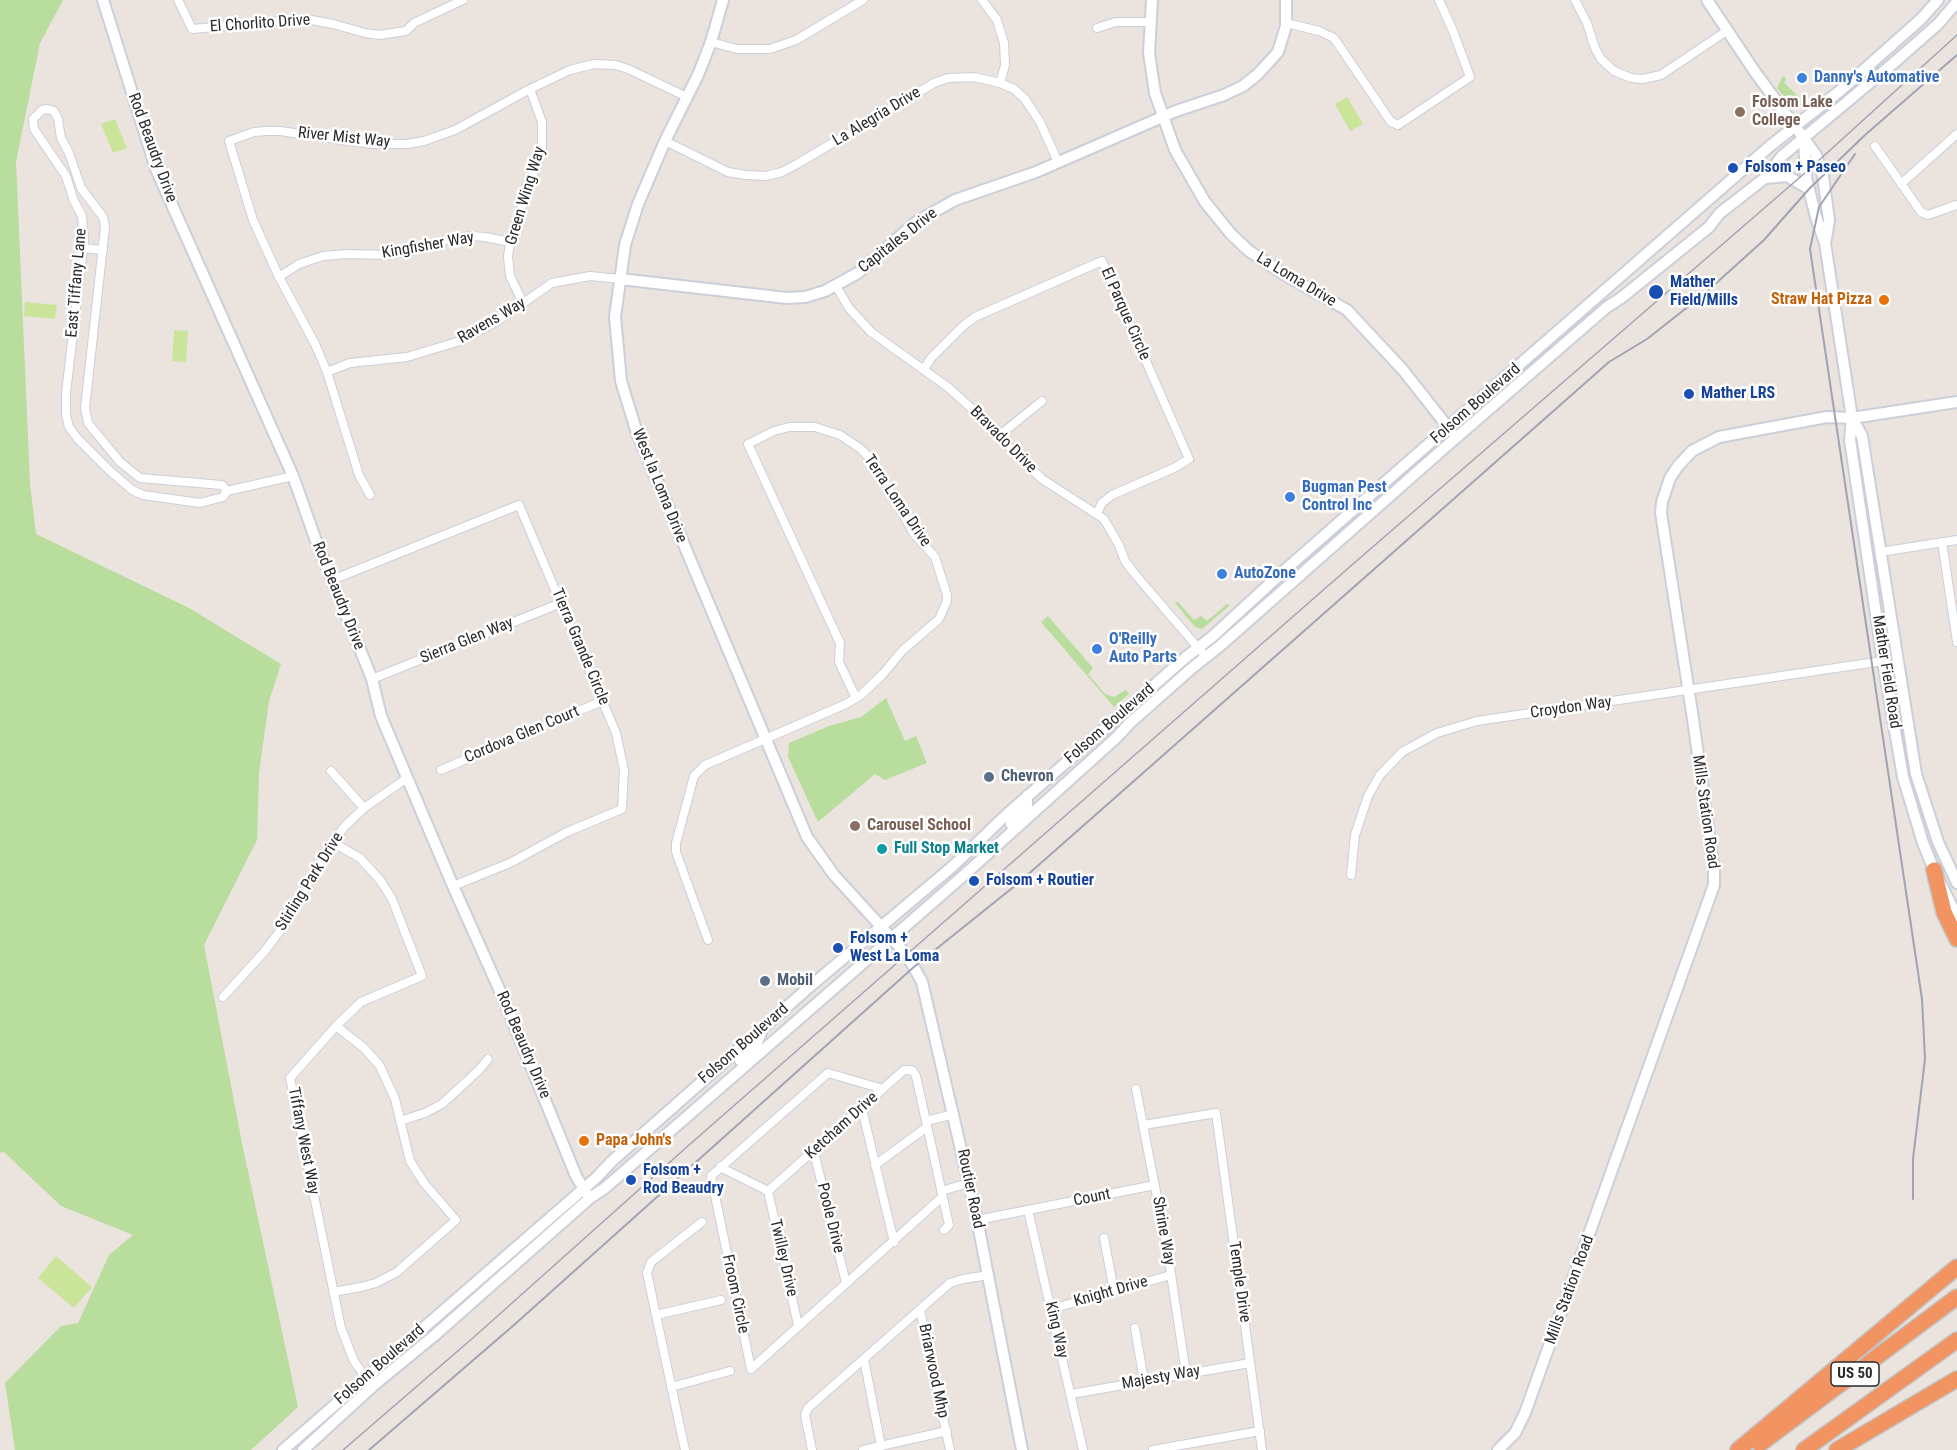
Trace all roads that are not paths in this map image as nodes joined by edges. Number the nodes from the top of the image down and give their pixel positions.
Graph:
1 (103, 0) edge
2 (178, 0) edge
3 (463, 0) edge
4 (723, 0) edge
5 (863, 0) edge
6 (982, 0) edge
7 (1152, 0) edge
8 (1286, 0) edge
9 (1439, 0) edge
10 (1575, 0) edge
11 (1707, 0) edge
12 (1938, 0) edge
13 (1957, 2) edge
14 (1151, 22) junction
15 (1286, 23) junction
16 (1097, 28) dead end
17 (1728, 30) junction
18 (711, 42) junction
19 (1000, 82) junction
20 (530, 89) junction
21 (687, 97) junction
22 (1164, 117) junction
23 (1795, 128) junction
24 (1957, 134) edge
25 (1804, 139) junction
26 (665, 141) junction
27 (1875, 146) dead end
28 (1058, 162) junction
29 (1765, 178) junction
30 (1901, 184) junction
31 (1809, 189) junction
32 (1956, 205) edge
33 (510, 242) junction
34 (1825, 243) junction
35 (82, 248) junction
36 (103, 250) junction
37 (279, 277) junction
38 (620, 279) junction
39 (836, 286) junction
40 (523, 303) junction
41 (924, 369) junction
42 (327, 372) junction
43 (1042, 401) dead end
44 (1957, 402) edge
45 (1852, 418) junction
46 (1448, 427) junction
47 (1000, 435) junction
48 (1457, 438) junction
49 (293, 476) junction
50 (227, 491) junction
51 (370, 495) dead end
52 (1096, 513) junction
53 (1957, 540) edge
54 (1942, 542) junction
55 (1880, 552) junction
56 (332, 580) junction
57 (561, 603) junction
58 (1957, 642) edge
59 (1198, 648) junction
60 (1206, 657) junction
61 (1883, 661) junction
62 (372, 679) junction
63 (1687, 690) junction
64 (856, 698) junction
65 (603, 701) junction
66 (765, 739) junction
67 (1914, 763) junction
68 (441, 770) dead end
69 (331, 771) dead end
70 (407, 778) junction
71 (1027, 796) junction
72 (364, 808) junction
73 (332, 842) junction
74 (997, 846) junction
75 (1934, 870) junction
76 (1351, 875) dead end
77 (1957, 883) edge
78 (453, 886) junction
79 (1957, 917) edge
80 (882, 926) junction
81 (893, 937) junction
82 (1957, 939) edge
83 (708, 940) dead end
84 (223, 997) dead end
85 (336, 1026) junction
86 (762, 1028) junction
87 (488, 1059) dead end
88 (730, 1078) junction
89 (883, 1089) junction
90 (1136, 1089) dead end
91 (862, 1109) junction
92 (954, 1114) junction
93 (400, 1121) junction
94 (926, 1124) junction
95 (1144, 1125) junction
96 (814, 1152) junction
97 (875, 1165) junction
98 (720, 1167) junction
99 (969, 1183) junction
100 (1155, 1185) junction
101 (583, 1189) junction
102 (768, 1191) junction
103 (942, 1194) junction
104 (590, 1198) junction
105 (1028, 1210) junction
106 (977, 1221) junction
107 (702, 1222) dead end
108 (944, 1230) dead end
109 (1104, 1238) dead end
110 (894, 1242) junction
111 (1957, 1267) edge
112 (988, 1275) junction
113 (1171, 1275) junction
114 (846, 1283) junction
115 (1114, 1291) junction
116 (333, 1292) junction
117 (1957, 1297) edge
118 (722, 1300) dead end
119 (1051, 1309) junction
120 (920, 1310) junction
121 (656, 1315) junction
122 (798, 1325) junction
123 (1135, 1328) dead end
124 (1957, 1340) edge
125 (864, 1359) junction
126 (1250, 1363) junction
127 (730, 1371) dead end
128 (1186, 1374) junction
129 (1957, 1379) edge
130 (1144, 1381) junction
131 (369, 1382) junction
132 (671, 1387) junction
133 (1071, 1394) junction
134 (947, 1431) junction
135 (1260, 1431) junction
136 (881, 1446) junction
137 (283, 1450) edge
138 (303, 1450) edge
139 (685, 1450) edge
140 (812, 1450) edge
141 (863, 1450) edge
142 (950, 1450) edge
143 (1023, 1450) edge
144 (1083, 1450) edge
145 (1153, 1450) edge
146 (1262, 1450) edge
147 (1498, 1450) edge
148 (1738, 1450) edge
149 (1752, 1450) edge
150 (1804, 1450) edge
151 (1836, 1450) edge

1 - 49 main road, Rod Beaudry Drive
2 - 3 street, El Chorlito Drive
4 - 18 main road, West la Loma Drive
5 - 18 street
6 - 19 street
7 - 14 main road, La Loma Drive
8 - 15 main road, Capitales Drive
9 - 15 street
10 - 17 street
11 - 17 main road
12 - 23 main road, Folsom Boulevard
13 - 25 main road, Folsom Boulevard
14 - 16 street
14 - 22 main road, La Loma Drive
15 - 22 main road, Capitales Drive
17 - 23 main road
18 - 21 main road, West la Loma Drive
19 - 26 street, La Alegria Drive
19 - 28 street, La Alegria Drive
20 - 21 street, River Mist Way
20 - 33 street, Green Wing Way
20 - 37 street, River Mist Way
21 - 26 main road, West la Loma Drive
22 - 28 main road, Capitales Drive
22 - 46 main road, La Loma Drive
23 - 25 main road
23 - 46 main road, Folsom Boulevard
24 - 30 street
25 - 29 main road, Folsom Boulevard
25 - 31 main road, Mather Field Road
25 - 34 main road, Mather Field Road
26 - 38 main road, West la Loma Drive
27 - 30 street
28 - 39 main road, Capitales Drive
29 - 31 main road
29 - 48 main road, Folsom Boulevard
30 - 32 street
31 - 34 main road, Mather Field Road
33 - 37 street, Kingfisher Way
33 - 40 street, Green Wing Way
34 - 45 main road, Mather Field Road
35 - 36 street
35 - 36 street, East Tiffany Lane
35 - 50 street, East Tiffany Lane
36 - 50 street, East Tiffany Lane
37 - 42 street, River Mist Way
38 - 39 main road, Capitales Drive
38 - 40 street, Ravens Way
38 - 66 main road, West la Loma Drive
39 - 41 street, Bravado Drive
40 - 42 street, Ravens Way
41 - 47 street, Bravado Drive
41 - 52 street, El Parque Circle
42 - 51 street, River Mist Way
43 - 47 street
44 - 45 main road, Mills Station Road
45 - 55 main road, Mather Field Road
45 - 61 main road, Mather Field Road
45 - 63 main road, Mills Station Road
46 - 48 main road, La Loma Drive
46 - 59 main road, Folsom Boulevard
47 - 52 street, Bravado Drive
48 - 60 main road, Folsom Boulevard
49 - 50 street, East Tiffany Lane
49 - 56 main road, Rod Beaudry Drive
52 - 59 street, Bravado Drive
53 - 54 street
54 - 55 street
54 - 58 street
55 - 67 main road, Mather Field Road
56 - 57 street, Tierra Grande Circle
56 - 62 main road, Rod Beaudry Drive
57 - 62 street, Sierra Glen Way
57 - 65 street, Tierra Grande Circle
59 - 60 street, Bravado Drive
59 - 71 main road, Folsom Boulevard
60 - 74 main road, Folsom Boulevard
61 - 63 street, Croydon Way
61 - 67 main road
61 - 75 main road, Mather Field Road
62 - 70 main road, Rod Beaudry Drive
63 - 76 street, Croydon Way
63 - 147 main road, Mills Station Road
64 - 64 street, Terra Loma Drive
64 - 66 street, Terra Loma Drive
65 - 68 street, Cordova Glen Court
65 - 78 street, Tierra Grande Circle
66 - 80 main road, West la Loma Drive
66 - 83 street, Terra Loma Drive
67 - 77 main road, Mather Field Road
69 - 72 street
70 - 72 street, Stirling Park Drive
70 - 78 main road, Rod Beaudry Drive
71 - 74 main road
71 - 80 main road, Folsom Boulevard
72 - 73 street, Stirling Park Drive
73 - 84 street, Stirling Park Drive
73 - 85 street, Tiffany West Way
74 - 81 main road, Folsom Boulevard
75 - 79 main road, Mather Field Road
75 - 82 highway
78 - 101 main road, Rod Beaudry Drive
80 - 81 main road, West la Loma Drive
80 - 86 main road, Folsom Boulevard
81 - 88 main road, Folsom Boulevard
81 - 92 main road, Routier Road
85 - 93 street
85 - 116 street, Tiffany West Way
86 - 88 main road
86 - 101 main road, Folsom Boulevard
87 - 93 street
88 - 104 main road, Folsom Boulevard
89 - 91 street, Ketcham Drive
89 - 94 street, Ketcham Drive
89 - 98 street
90 - 95 street, Shrine Way
91 - 96 street, Ketcham Drive
91 - 97 street
92 - 94 street
92 - 99 main road, Routier Road
93 - 116 street
94 - 97 street
94 - 103 street
95 - 100 street, Shrine Way
95 - 126 street, Temple Drive
96 - 102 street, Ketcham Drive
96 - 114 street, Poole Drive
97 - 110 street
98 - 102 street
98 - 122 street, Froom Circle
99 - 103 street
99 - 106 main road, Routier Road
100 - 105 street, Count
100 - 113 street, Shrine Way
101 - 104 main road, Rod Beaudry Drive
101 - 131 main road, Folsom Boulevard
102 - 122 street, Twilley Drive
103 - 108 street
103 - 110 street, Froom Circle
104 - 131 main road, Folsom Boulevard
105 - 106 street, Count
105 - 119 street, King Way
106 - 112 main road, Routier Road
107 - 121 street
109 - 115 street
110 - 114 street, Froom Circle
111 - 148 highway
112 - 120 street, Briarwood Mhp
112 - 143 main road, Routier Road
113 - 115 street, Knight Drive
113 - 128 street, Shrine Way
114 - 122 street, Froom Circle
115 - 119 street, Knight Drive
116 - 131 street, Tiffany West Way
117 - 149 highway, US 50
118 - 121 street
119 - 133 street, King Way
120 - 125 street, Briarwood Mhp
120 - 134 street, Briarwood Mhp
121 - 132 street
123 - 130 street
124 - 150 highway, US 50
125 - 136 street
125 - 140 street, Briarwood Mhp
126 - 128 street, Majesty Way
126 - 135 street, Temple Drive
127 - 132 street
128 - 130 street, Majesty Way
129 - 151 highway
130 - 133 street, Majesty Way
131 - 137 main road, Folsom Boulevard
131 - 138 main road, Folsom Boulevard
132 - 139 street
133 - 144 street, King Way
134 - 136 street, Briarwood Mhp
134 - 142 street, Briarwood Mhp
135 - 145 street
135 - 146 street, Temple Drive
136 - 141 street, Briarwood Mhp

